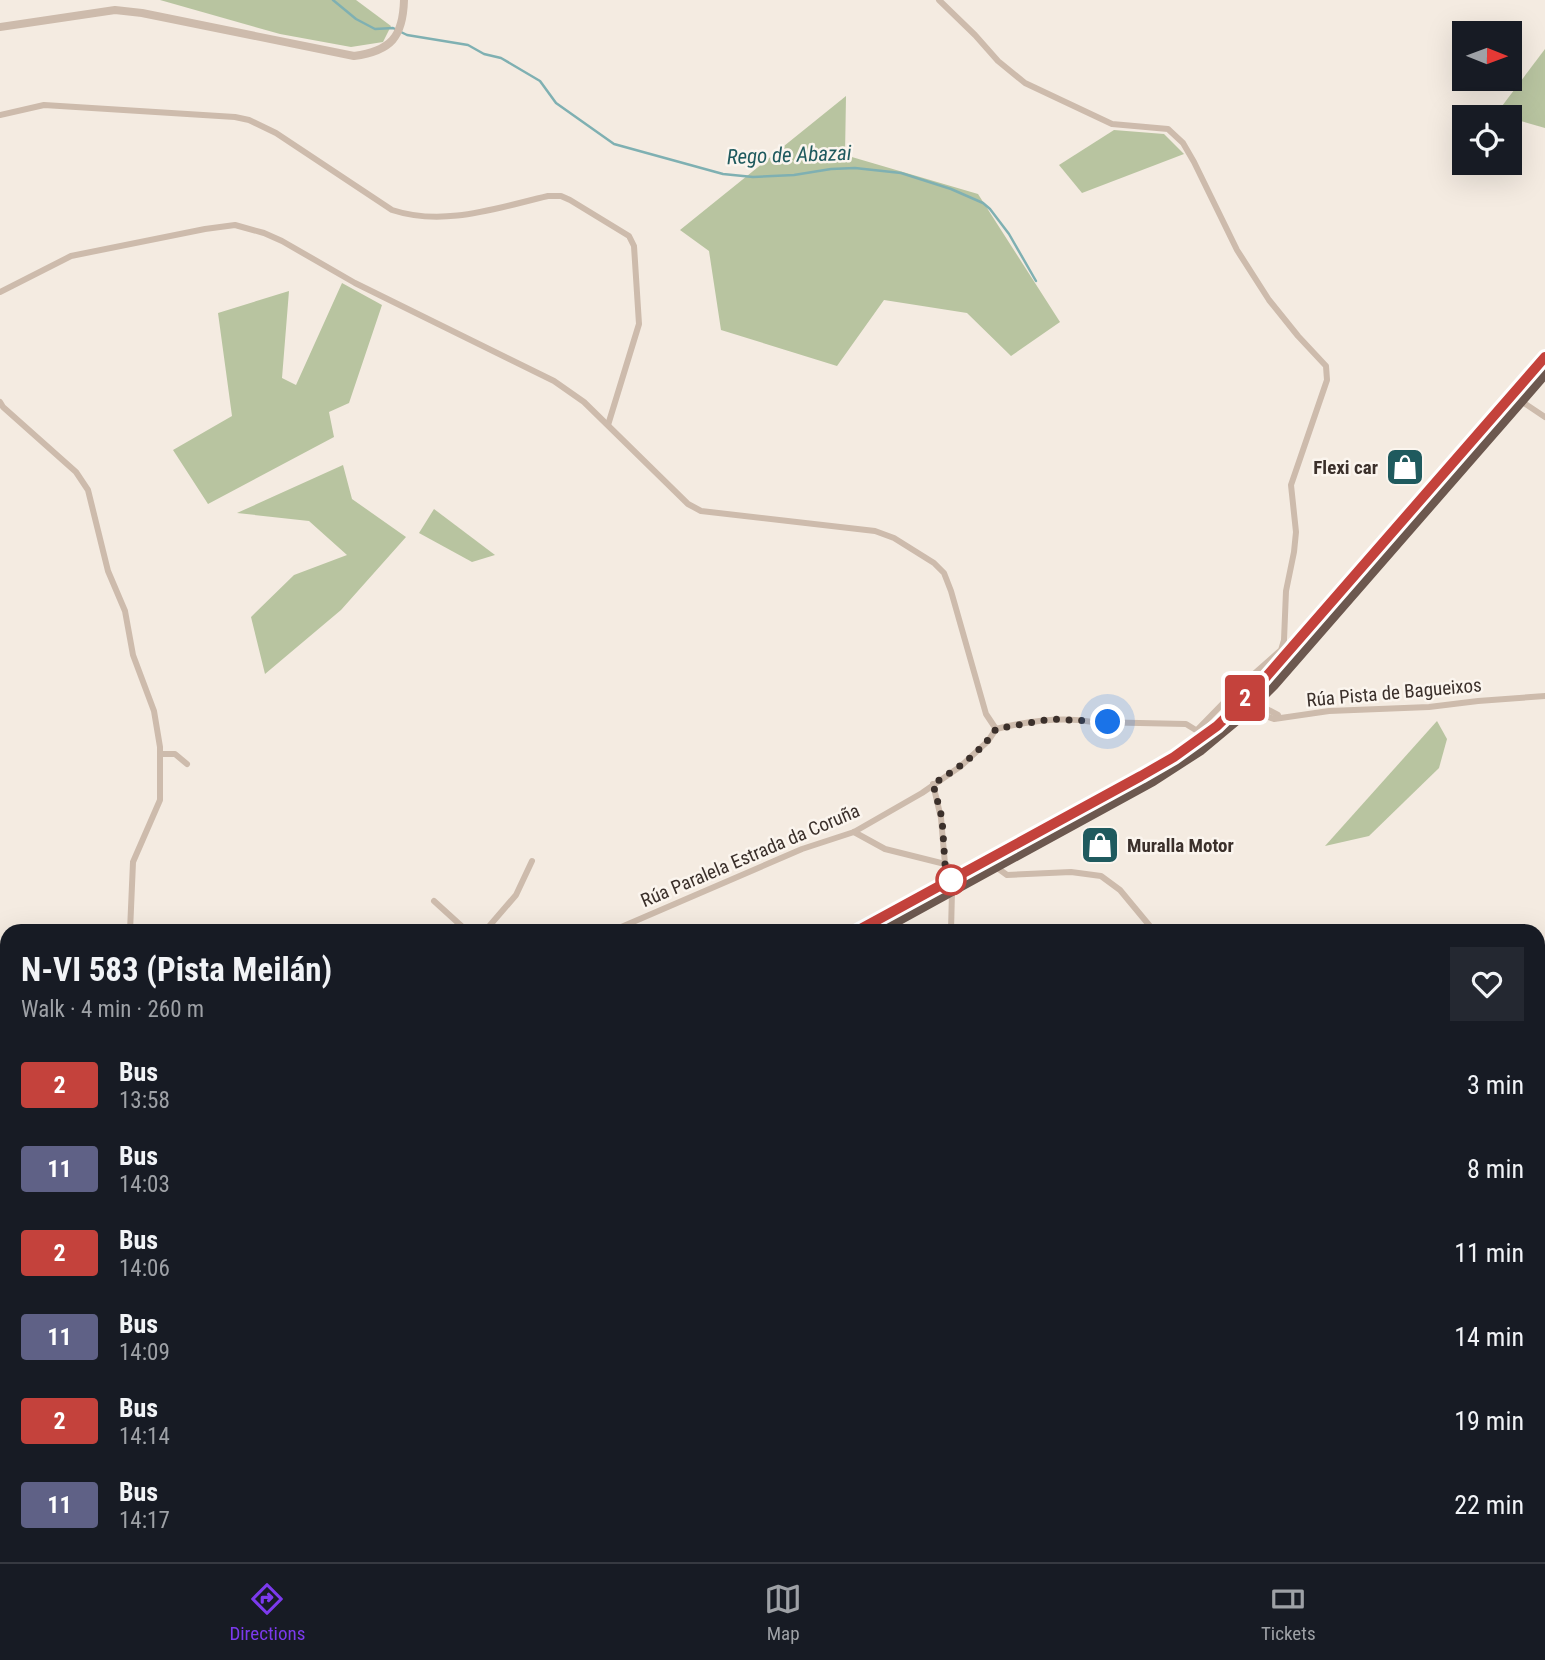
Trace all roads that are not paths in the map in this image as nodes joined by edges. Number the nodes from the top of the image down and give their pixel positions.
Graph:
1 (404, 0) edge
2 (939, 0) edge
3 (0, 27) edge
4 (0, 115) edge
5 (0, 292) edge
6 (1545, 357) edge
7 (1542, 379) edge
8 (1521, 401) junction
9 (0, 402) edge
10 (1545, 417) edge
11 (608, 425) junction
12 (1285, 650) junction
13 (1545, 696) edge
14 (1261, 706) dead end
15 (1249, 710) junction
16 (1279, 718) junction
17 (996, 729) junction
18 (1200, 733) junction
19 (160, 754) junction
20 (187, 764) dead end
21 (933, 784) junction
22 (854, 832) junction
23 (531, 860) dead end
24 (945, 864) junction
25 (996, 867) junction
26 (957, 877) junction
27 (952, 891) junction
28 (434, 901) dead end
29 (130, 924) edge
30 (459, 924) edge
31 (491, 924) edge
32 (628, 924) edge
33 (871, 924) edge
34 (892, 924) edge
35 (951, 924) edge
36 (1148, 924) edge

1 - 3 street
2 - 12 street
4 - 11 street
5 - 11 street
6 - 12 highway
7 - 8 highway
8 - 10 street
8 - 15 highway
9 - 19 street
11 - 17 street
12 - 18 street
12 - 18 highway
13 - 16 street, Rúa Pista de Bagueixos
14 - 16 street
15 - 16 street, Rúa Pista de Bagueixos
15 - 25 highway
17 - 18 street
17 - 21 street, Rúa Paralela Estrada da Coruña
18 - 26 highway
19 - 20 street
19 - 29 street
21 - 22 street, Rúa Paralela Estrada da Coruña
21 - 24 street
22 - 24 street
22 - 32 street, Rúa Paralela Estrada da Coruña
23 - 31 street
24 - 26 street
25 - 27 highway
25 - 36 street
26 - 33 highway
27 - 34 highway
27 - 35 street
28 - 30 street

